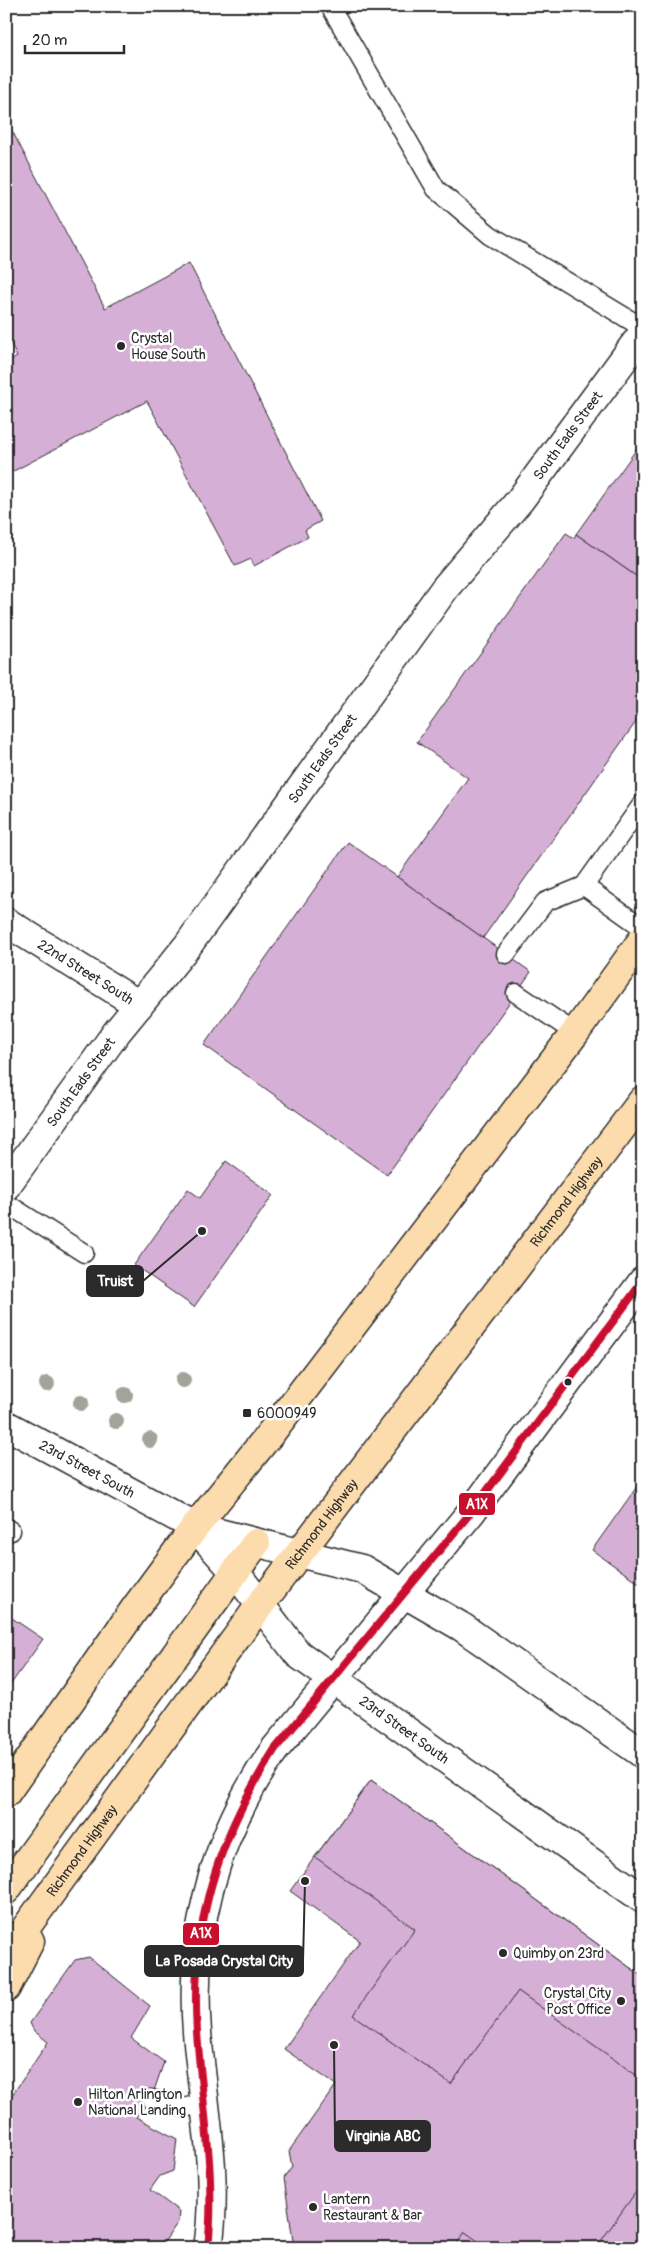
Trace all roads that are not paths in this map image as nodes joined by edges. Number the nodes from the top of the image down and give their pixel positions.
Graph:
1 (330, 6) edge
2 (643, 328) edge
3 (643, 333) edge
4 (643, 803) edge
5 (584, 886) junction
6 (6, 922) edge
7 (643, 928) edge
8 (643, 940) edge
9 (506, 954) dead end
10 (516, 993) dead end
11 (139, 1005) junction
12 (575, 1033) junction
13 (643, 1100) edge
14 (6, 1186) edge
15 (6, 1204) edge
16 (84, 1253) dead end
17 (643, 1282) edge
18 (8, 1429) edge
19 (195, 1527) junction
20 (256, 1543) junction
21 (299, 1554) junction
22 (235, 1572) junction
23 (404, 1592) junction
24 (260, 1605) junction
25 (334, 1678) junction
26 (643, 1754) edge
27 (6, 1793) edge
28 (65, 1872) junction
29 (6, 1890) edge
30 (643, 1899) edge
31 (6, 1955) edge
32 (6, 1988) edge
33 (151, 2100) dead end
34 (206, 2102) junction
35 (208, 2248) edge

1 - 2 lane
3 - 11 street, South Eads Street
4 - 5 lane
5 - 7 lane
5 - 9 lane
6 - 11 street, 22nd Street South
8 - 12 highway
10 - 12 lane
11 - 14 street, South Eads Street
12 - 19 highway
13 - 21 highway, Richmond Highway
15 - 16 lane
17 - 23 street
18 - 19 street, 23rd Street South
19 - 20 street, 23rd Street South
19 - 22 street, 23rd Street South
19 - 27 highway
20 - 21 street, 23rd Street South
20 - 22 highway
21 - 23 street, 23rd Street South
21 - 24 highway, Richmond Highway
22 - 24 street, 23rd Street South
22 - 29 highway
23 - 25 street
23 - 26 street, 23rd Street South
24 - 25 street, 23rd Street South
24 - 28 highway, Richmond Highway
25 - 30 street, 23rd Street South
25 - 34 street
28 - 31 highway, Richmond Highway
28 - 32 highway
33 - 34 lane
34 - 35 street

